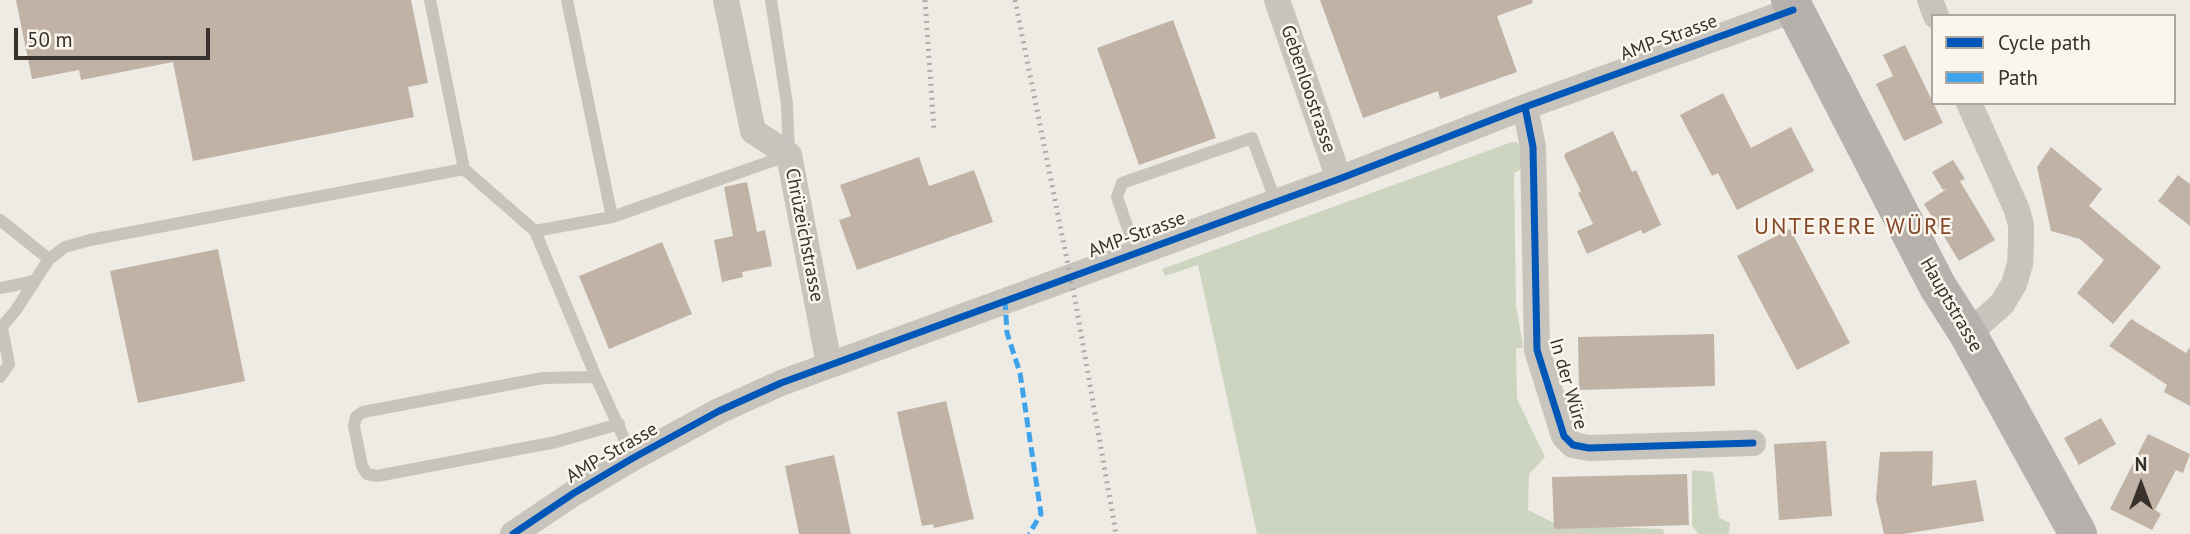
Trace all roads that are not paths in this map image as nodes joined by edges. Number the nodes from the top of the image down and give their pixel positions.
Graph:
1 (430, 0) edge
2 (567, 0) edge
3 (726, 0) edge
4 (771, 0) edge
5 (1278, 0) edge
6 (1791, 5) edge
7 (1970, 105) edge
8 (1525, 107) junction
9 (789, 155) junction
10 (464, 169) junction
11 (1339, 179) junction
12 (1276, 202) junction
13 (612, 217) junction
14 (0, 220) edge
15 (536, 230) junction
16 (1136, 252) junction
17 (49, 259) junction
18 (35, 281) junction
19 (0, 288) edge
20 (1, 329) edge
21 (1968, 334) junction
22 (829, 364) junction
23 (0, 377) edge
24 (596, 377) junction
25 (619, 424) junction
26 (1753, 443) dead end
27 (633, 458) junction
28 (513, 534) edge
29 (2078, 534) edge

1 - 10 lane
2 - 13 lane
3 - 9 street, Chrüzeichstrasse
4 - 9 lane
5 - 11 street, Gebenloostrasse
6 - 8 street, AMP-Strasse
6 - 21 main road, Hauptstrasse
7 - 21 street
8 - 11 street, AMP-Strasse
8 - 26 street, In der Würe
9 - 13 lane
9 - 22 street, Chrüzeichstrasse
10 - 15 lane
10 - 17 lane
11 - 12 street, AMP-Strasse
12 - 16 street, AMP-Strasse
12 - 16 lane
13 - 15 lane
14 - 17 lane
15 - 24 lane
16 - 22 street, AMP-Strasse
17 - 18 lane
18 - 19 lane
18 - 20 lane
20 - 23 lane
21 - 29 main road, Hauptstrasse
22 - 27 street, AMP-Strasse
24 - 25 lane
24 - 25 lane
25 - 27 lane
27 - 28 street, AMP-Strasse

